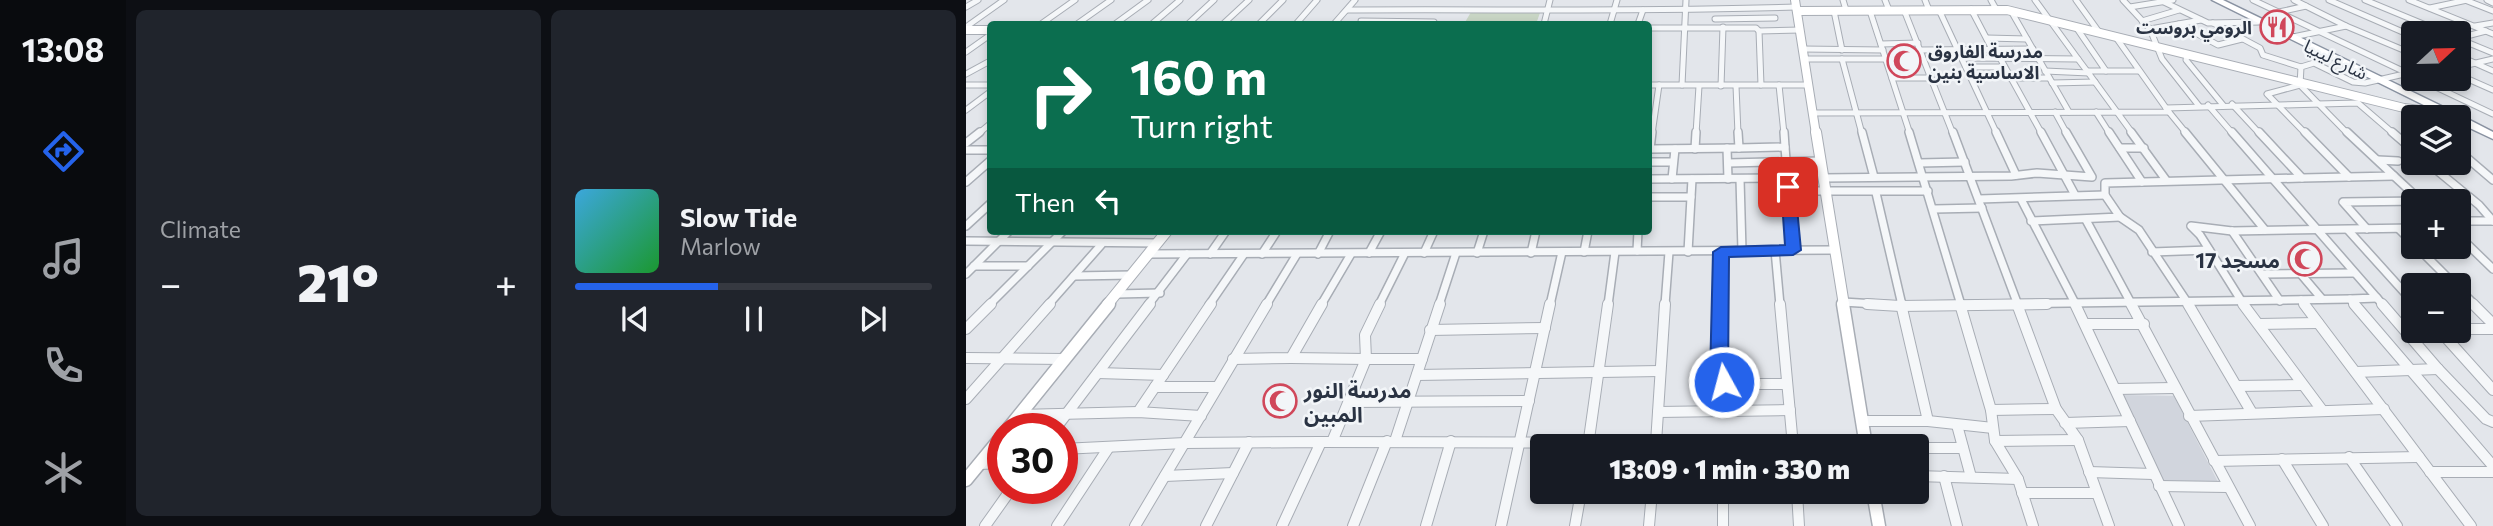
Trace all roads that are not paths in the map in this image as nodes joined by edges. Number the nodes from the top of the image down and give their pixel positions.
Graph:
1 (978, 0) edge
2 (1004, 0) edge
3 (1075, 0) edge
4 (1111, 0) edge
5 (1148, 0) edge
6 (1180, 0) edge
7 (1214, 0) edge
8 (1249, 0) edge
9 (1283, 0) edge
10 (1317, 0) edge
11 (1355, 0) edge
12 (1377, 0) edge
13 (1413, 0) edge
14 (1448, 0) edge
15 (1481, 0) edge
16 (1516, 0) edge
17 (1550, 0) edge
18 (1585, 0) edge
19 (1618, 0) edge
20 (1652, 0) edge
21 (1686, 0) edge
22 (1728, 0) edge
23 (1843, 0) edge
24 (1885, 0) edge
25 (1925, 0) edge
26 (1990, 0) edge
27 (2035, 0) edge
28 (2076, 0) edge
29 (2123, 0) edge
30 (2173, 0) edge
31 (2216, 0) edge
32 (2253, 0) edge
33 (2294, 0) edge
34 (2329, 0) edge
35 (2365, 0) edge
36 (2409, 0) edge
37 (2466, 0) edge
38 (2487, 0) edge
39 (2158, 2) edge
40 (2493, 3) edge
41 (2342, 5) junction
42 (1796, 6) edge
43 (2306, 6) junction
44 (966, 7) edge
45 (1774, 7) junction
46 (2130, 7) junction
47 (1513, 8) junction
48 (1548, 8) junction
49 (1730, 8) junction
50 (2430, 8) junction
51 (1476, 9) junction
52 (1583, 9) junction
53 (1971, 9) junction
54 (1996, 9) junction
55 (1347, 10) junction
56 (1370, 10) junction
57 (1407, 10) junction
58 (1442, 10) junction
59 (1615, 10) junction
60 (1643, 10) junction
61 (1650, 10) junction
62 (1686, 10) junction
63 (1716, 10) junction
64 (1834, 10) junction
65 (1846, 10) junction
66 (1870, 10) junction
67 (1889, 10) junction
68 (1904, 10) junction
69 (1929, 10) junction
70 (1939, 10) junction
71 (2179, 10) junction
72 (2317, 10) junction
73 (2011, 11) junction
74 (2493, 11) edge
75 (2278, 12) junction
76 (1775, 18) junction
77 (976, 19) junction
78 (1715, 19) junction
79 (966, 20) edge
80 (2050, 20) junction
81 (2201, 20) junction
82 (1045, 21) edge
83 (1081, 21) edge
84 (1119, 21) edge
85 (1156, 21) edge
86 (1191, 21) edge
87 (1226, 21) edge
88 (1262, 21) edge
89 (1299, 21) edge
90 (1337, 21) edge
91 (1362, 21) edge
92 (1435, 21) edge
93 (1545, 21) edge
94 (1611, 21) edge
95 (1639, 21) edge
96 (2142, 21) junction
97 (2415, 21) edge
98 (2261, 22) junction
99 (2213, 23) junction
100 (2493, 23) edge
101 (2179, 24) junction
102 (2346, 26) junction
103 (2474, 26) junction
104 (1685, 27) junction
105 (1719, 27) junction
106 (2077, 27) junction
107 (966, 28) edge
108 (1652, 29) edge
109 (2150, 29) junction
110 (987, 30) edge
111 (1800, 30) junction
112 (1759, 31) junction
113 (1776, 31) junction
114 (2401, 31) edge
115 (2486, 31) junction
116 (2099, 32) junction
117 (2320, 32) junction
118 (2493, 34) edge
119 (2471, 35) edge
120 (2115, 36) junction
121 (987, 37) edge
122 (2293, 37) junction
123 (1987, 38) junction
124 (2027, 39) junction
125 (2242, 39) junction
126 (2471, 44) edge
127 (1919, 47) junction
128 (2155, 47) junction
129 (2401, 48) edge
130 (1992, 49) junction
131 (2033, 49) junction
132 (1842, 50) junction
133 (1958, 50) junction
134 (1883, 51) junction
135 (966, 52) edge
136 (1804, 54) junction
137 (2187, 55) junction
138 (2493, 56) edge
139 (1962, 58) junction
140 (2000, 58) junction
141 (2037, 58) junction
142 (1842, 59) junction
143 (2078, 60) junction
144 (2276, 62) junction
145 (2471, 62) edge
146 (2474, 63) junction
147 (2471, 64) edge
148 (966, 65) edge
149 (987, 65) edge
150 (987, 65) edge
151 (1966, 67) junction
152 (2004, 67) junction
153 (2301, 67) junction
154 (2401, 69) edge
155 (2045, 71) junction
156 (2106, 71) junction
157 (2138, 71) junction
158 (2088, 72) junction
159 (2493, 72) edge
160 (966, 74) edge
161 (2401, 76) edge
162 (2275, 77) junction
163 (1892, 78) junction
164 (1931, 78) junction
165 (2010, 78) junction
166 (2051, 80) junction
167 (2471, 80) edge
168 (2381, 81) junction
169 (2095, 82) junction
170 (2353, 82) junction
171 (2300, 84) junction
172 (966, 85) edge
173 (987, 85) edge
174 (1652, 85) edge
175 (1659, 85) junction
176 (1682, 85) junction
177 (1761, 85) junction
178 (1779, 85) junction
179 (1809, 85) junction
180 (1699, 86) junction
181 (1721, 86) junction
182 (1736, 86) junction
183 (2493, 90) edge
184 (2444, 91) edge
185 (987, 94) edge
186 (2356, 99) junction
187 (2315, 103) junction
188 (2232, 104) junction
189 (2275, 104) junction
190 (2223, 105) junction
191 (2430, 105) edge
192 (2199, 106) junction
193 (2208, 106) junction
194 (2401, 107) edge
195 (966, 110) edge
196 (2167, 110) junction
197 (2055, 112) junction
198 (2070, 112) junction
199 (2096, 112) junction
200 (2118, 112) junction
201 (1813, 113) junction
202 (1857, 113) junction
203 (1903, 113) junction
204 (1945, 113) junction
205 (1986, 113) junction
206 (2030, 113) junction
207 (2493, 114) edge
208 (2471, 125) edge
209 (987, 126) edge
210 (1652, 130) edge
211 (2493, 136) edge
212 (2401, 139) edge
213 (966, 143) edge
214 (1785, 147) junction
215 (1727, 148) junction
216 (1739, 148) junction
217 (2120, 148) junction
218 (2144, 148) junction
219 (1652, 149) edge
220 (1675, 149) junction
221 (1695, 149) junction
222 (966, 150) edge
223 (987, 150) edge
224 (1821, 160) junction
225 (2378, 160) junction
226 (2398, 161) dead end
227 (2471, 161) edge
228 (1652, 162) edge
229 (1673, 162) junction
230 (1786, 162) junction
231 (1965, 162) junction
232 (1728, 163) junction
233 (1919, 163) junction
234 (987, 164) edge
235 (2016, 175) junction
236 (2443, 175) edge
237 (1970, 176) junction
238 (2063, 176) junction
239 (2394, 176) junction
240 (1787, 177) junction
241 (1874, 177) junction
242 (2092, 177) junction
243 (2349, 177) junction
244 (1823, 178) junction
245 (1924, 178) junction
246 (2274, 178) junction
247 (2302, 178) junction
248 (1652, 179) edge
249 (1672, 179) junction
250 (1692, 179) junction
251 (1728, 179) junction
252 (1740, 179) junction
253 (2221, 179) junction
254 (2166, 180) junction
255 (2493, 180) edge
256 (966, 182) edge
257 (2142, 182) junction
258 (2105, 183) junction
259 (2408, 189) edge
260 (1789, 191) junction
261 (1928, 191) junction
262 (1826, 192) junction
263 (1875, 192) junction
264 (2075, 195) junction
265 (2105, 195) junction
266 (1652, 197) edge
267 (1691, 197) junction
268 (2021, 199) junction
269 (2401, 201) edge
270 (1980, 203) junction
271 (987, 207) edge
272 (1934, 209) junction
273 (966, 217) edge
274 (976, 217) junction
275 (2120, 217) junction
276 (2086, 220) junction
277 (2032, 221) junction
278 (2471, 221) edge
279 (2493, 221) edge
280 (966, 226) edge
281 (2367, 229) junction
282 (2399, 229) edge
283 (2264, 230) junction
284 (2317, 230) junction
285 (2348, 230) junction
286 (2232, 231) junction
287 (1005, 235) edge
288 (1059, 235) edge
289 (1164, 235) edge
290 (1223, 235) edge
291 (1274, 235) edge
292 (1328, 235) edge
293 (1379, 235) edge
294 (1432, 235) edge
295 (1483, 235) edge
296 (1535, 235) edge
297 (1587, 235) edge
298 (1639, 235) edge
299 (1001, 239) junction
300 (966, 241) edge
301 (1052, 243) junction
302 (1158, 243) junction
303 (1101, 245) junction
304 (2471, 248) edge
305 (1775, 250) junction
306 (1793, 250) junction
307 (1835, 250) junction
308 (2209, 250) junction
309 (1637, 251) junction
310 (1742, 251) junction
311 (1562, 252) junction
312 (1584, 252) junction
313 (1615, 252) junction
314 (1669, 252) junction
315 (1688, 252) junction
316 (1721, 252) junction
317 (2152, 252) junction
318 (1369, 253) junction
319 (1405, 253) junction
320 (1424, 253) junction
321 (1456, 253) junction
322 (1477, 253) junction
323 (1531, 253) junction
324 (1149, 254) junction
325 (1187, 254) junction
326 (1210, 254) junction
327 (1244, 254) junction
328 (1262, 254) junction
329 (1297, 254) junction
330 (1318, 254) junction
331 (1351, 254) junction
332 (2429, 259) edge
333 (974, 266) junction
334 (1028, 266) junction
335 (2493, 269) edge
336 (2300, 273) junction
337 (2354, 273) junction
338 (2443, 273) edge
339 (966, 274) edge
340 (2263, 274) junction
341 (1132, 275) junction
342 (1074, 276) junction
343 (2401, 289) edge
344 (1160, 293) junction
345 (1116, 294) junction
346 (2377, 298) junction
347 (2322, 299) junction
348 (2350, 299) junction
349 (2131, 300) junction
350 (2186, 300) junction
351 (2301, 300) junction
352 (2241, 301) junction
353 (2280, 301) junction
354 (2471, 301) edge
355 (1843, 302) junction
356 (2075, 302) junction
357 (1958, 303) junction
358 (2016, 303) junction
359 (1900, 306) junction
360 (2401, 320) edge
361 (2318, 323) junction
362 (2086, 324) junction
363 (2144, 324) junction
364 (2259, 324) junction
365 (2493, 324) edge
366 (1545, 328) junction
367 (966, 329) edge
368 (2471, 329) edge
369 (1430, 330) junction
370 (2493, 330) edge
371 (2420, 343) edge
372 (2451, 343) edge
373 (1001, 357) junction
374 (966, 358) edge
375 (1292, 358) junction
376 (1064, 359) junction
377 (1233, 359) junction
378 (1366, 359) junction
379 (1422, 359) junction
380 (2438, 369) junction
381 (2410, 370) junction
382 (1660, 371) junction
383 (2356, 372) junction
384 (1098, 373) junction
385 (1598, 373) junction
386 (1163, 374) junction
387 (1417, 374) junction
388 (1535, 374) junction
389 (1787, 384) junction
390 (2302, 385) junction
391 (2237, 386) junction
392 (1155, 387) junction
393 (1217, 387) junction
394 (2173, 388) junction
395 (2116, 389) junction
396 (2493, 390) edge
397 (966, 398) edge
398 (1410, 401) junction
399 (1529, 401) junction
400 (1349, 402) junction
401 (2056, 409) junction
402 (1790, 410) junction
403 (1991, 410) junction
404 (2322, 410) junction
405 (2384, 410) junction
406 (1138, 412) junction
407 (1658, 412) junction
408 (1021, 413) edge
409 (1067, 413) edge
410 (2252, 413) junction
411 (1078, 414) edge
412 (1201, 416) junction
413 (2189, 416) junction
414 (1862, 421) junction
415 (1927, 421) junction
416 (2130, 421) junction
417 (2493, 422) edge
418 (2065, 423) junction
419 (1957, 425) junction
420 (1993, 428) junction
421 (1590, 434) edge
422 (1657, 434) edge
423 (1792, 434) edge
424 (1864, 434) edge
425 (2078, 440) junction
426 (1391, 441) junction
427 (1451, 441) junction
428 (1520, 441) junction
429 (1530, 441) edge
430 (1995, 441) junction
431 (1249, 442) junction
432 (1326, 442) junction
433 (1185, 443) junction
434 (1109, 447) junction
435 (1929, 447) edge
436 (1078, 448) edge
437 (1963, 448) junction
438 (987, 454) edge
439 (2350, 457) junction
440 (2419, 457) junction
441 (2282, 459) junction
442 (2214, 461) junction
443 (979, 464) junction
444 (987, 464) edge
445 (2493, 466) edge
446 (2089, 472) junction
447 (2430, 472) junction
448 (2493, 472) edge
449 (1233, 473) junction
450 (2153, 474) junction
451 (1165, 476) junction
452 (1929, 476) edge
453 (1944, 476) junction
454 (1971, 477) junction
455 (2018, 479) junction
456 (966, 480) edge
457 (2159, 486) junction
458 (2227, 487) junction
459 (2022, 493) junction
460 (2095, 493) junction
461 (1001, 504) edge
462 (1578, 504) edge
463 (1651, 504) edge
464 (1723, 504) edge
465 (1798, 504) edge
466 (1875, 504) edge
467 (985, 526) edge
468 (1057, 526) edge
469 (1135, 526) edge
470 (1206, 526) edge
471 (1282, 526) edge
472 (1353, 526) edge
473 (1426, 526) edge
474 (1501, 526) edge
475 (1575, 526) edge
476 (1649, 526) edge
477 (1723, 526) edge
478 (1799, 526) edge
479 (1879, 526) edge
480 (1957, 526) edge
481 (2033, 526) edge
482 (2109, 526) edge
483 (2179, 526) edge
484 (2250, 526) edge
485 (2323, 526) edge
486 (2397, 526) edge
487 (2471, 526) edge

1 - 44 street
2 - 77 street
3 - 82 street
4 - 83 street
5 - 84 street
6 - 85 street
7 - 86 street
8 - 87 street
9 - 88 street
10 - 89 street
11 - 55 street
12 - 56 street
13 - 57 street
14 - 58 street
15 - 51 street
16 - 47 street
17 - 48 street
18 - 52 street
19 - 59 street
20 - 61 street
21 - 62 street
22 - 49 street
23 - 65 street
24 - 67 street
25 - 69 street
26 - 54 street
27 - 80 street
28 - 116 street
29 - 46 street
30 - 39 street
31 - 98 highway, شارع ليبيا
32 - 75 street
33 - 43 street
34 - 41 street
35 - 97 street
36 - 50 street
37 - 50 street
37 - 74 street
38 - 40 street
39 - 46 street
39 - 71 street
41 - 72 street
41 - 114 street
42 - 45 street
42 - 64 street
42 - 111 street
43 - 72 street
43 - 75 street
45 - 49 street
45 - 76 street
46 - 96 street
47 - 48 street
47 - 51 street
48 - 52 street
48 - 93 street
49 - 63 street
50 - 103 street
51 - 58 street
52 - 59 street
53 - 54 street
53 - 70 street
53 - 123 street
54 - 73 street
55 - 56 street
55 - 90 street
56 - 57 street
56 - 91 street
57 - 58 street
58 - 92 street
59 - 60 street
59 - 94 street
60 - 61 street
60 - 95 street
61 - 62 street
62 - 63 street
62 - 104 street
63 - 78 street
64 - 65 street
64 - 132 street
65 - 66 street
66 - 67 street
66 - 134 street
67 - 68 street
68 - 69 street
68 - 127 street
69 - 70 street
70 - 133 street
71 - 81 street
71 - 96 street
72 - 102 street
73 - 80 street
73 - 124 street
75 - 117 street
76 - 78 street
76 - 113 street
77 - 79 street
77 - 107 street
78 - 105 street
80 - 106 street
80 - 143 street
81 - 99 street
81 - 101 street
96 - 109 street
98 - 99 street
98 - 122 highway, شارع ليبيا
99 - 125 street
100 - 103 street
101 - 109 street
101 - 125 street
102 - 117 street
102 - 129 street
103 - 115 street
104 - 105 street
104 - 108 street
104 - 176 street
105 - 112 street
105 - 181 street
106 - 116 street
106 - 156 street
107 - 110 street
109 - 128 street
111 - 113 street
111 - 136 street
112 - 113 street
112 - 177 street
115 - 118 street
115 - 119 street
116 - 120 street
117 - 122 street
117 - 154 street
120 - 128 street
120 - 157 street
121 - 135 street
122 - 168 highway, شارع ليبيا
123 - 124 street
123 - 130 street
124 - 131 street
125 - 144 street
126 - 138 street
127 - 133 street
127 - 134 street
127 - 164 street
128 - 137 street
128 - 192 street
130 - 131 street
130 - 133 street
131 - 141 street
132 - 134 street
132 - 136 street
133 - 139 street
134 - 142 street
134 - 163 street
136 - 142 street
136 - 179 street
137 - 162 street
137 - 190 street
138 - 146 street
139 - 140 street
139 - 151 street
140 - 141 street
140 - 152 street
141 - 143 street
141 - 155 street
142 - 202 street
143 - 158 street
144 - 153 street
144 - 162 street
145 - 146 street
146 - 147 street
146 - 159 street
148 - 149 street
150 - 160 street
151 - 152 street
151 - 205 street
152 - 165 street
153 - 170 street
153 - 171 street
155 - 158 street
155 - 166 street
156 - 157 street
156 - 158 street
157 - 196 street
158 - 169 street
161 - 168 street
162 - 171 street
163 - 164 street
163 - 203 street
164 - 204 street
165 - 166 street
165 - 206 street
166 - 169 street
166 - 198 street
167 - 183 street
168 - 170 street
168 - 191 highway, شارع ليبيا
169 - 200 street
170 - 186 street
171 - 186 street
171 - 187 street
171 - 189 street
172 - 173 street
174 - 175 street
175 - 176 street
175 - 210 street
176 - 180 street
177 - 178 street
177 - 182 street
178 - 179 street
178 - 214 street
179 - 201 street
180 - 181 street
180 - 221 street
181 - 182 street
182 - 216 street
184 - 207 street
185 - 195 street
186 - 187 street
186 - 194 street
186 - 212 street
187 - 189 street
187 - 225 street
188 - 189 street
188 - 190 street
188 - 247 street
189 - 243 street
190 - 193 street
192 - 193 street
192 - 196 street
193 - 246 street
196 - 200 street
196 - 253 street
197 - 198 street
197 - 206 street
197 - 242 street
198 - 199 street
199 - 200 street
199 - 217 street
200 - 218 street
201 - 202 street
201 - 224 street
202 - 203 street
202 - 241 street
203 - 204 street
203 - 233 street
204 - 205 street
204 - 231 street
205 - 206 street
205 - 235 street
206 - 238 street
208 - 211 highway, شارع ليبيا
209 - 213 street
214 - 216 street
214 - 230 street
215 - 216 street
215 - 221 street
215 - 232 street
217 - 218 street
217 - 257 street
218 - 254 street
219 - 220 street
220 - 221 street
220 - 229 street
222 - 223 street
224 - 230 street
224 - 244 street
225 - 226 street
225 - 239 street
227 - 255 street
228 - 229 street
229 - 249 street
230 - 232 street
230 - 240 street
231 - 233 street
231 - 237 street
232 - 251 street
233 - 245 street
234 - 256 street
235 - 237 street
235 - 238 street
236 - 279 street
237 - 245 street
237 - 270 street
238 - 242 street
238 - 264 street
239 - 243 street
239 - 259 street
240 - 252 street
240 - 260 street
241 - 244 street
241 - 245 street
242 - 258 street
243 - 247 street
244 - 262 street
245 - 261 street
246 - 247 street
246 - 253 street
246 - 284 street
248 - 249 street
249 - 250 street
250 - 251 street
250 - 267 street
251 - 252 street
252 - 310 street
253 - 254 street
253 - 283 street
254 - 257 street
257 - 258 street
258 - 265 street
260 - 262 street
260 - 306 street
261 - 263 street
261 - 272 street
262 - 263 street
262 - 307 street
263 - 359 street
264 - 265 street
264 - 268 street
265 - 275 street
266 - 267 street
267 - 315 street
268 - 270 street
268 - 277 street
269 - 281 street
270 - 272 street
270 - 358 street
271 - 274 street
272 - 357 street
273 - 274 street
274 - 280 street
275 - 276 street
275 - 317 street
276 - 277 street
276 - 349 street
277 - 356 street
278 - 279 street
281 - 282 street
281 - 285 street
283 - 284 street
283 - 286 street
284 - 285 street
284 - 337 street
285 - 343 street
286 - 308 street
286 - 340 street
287 - 299 street
288 - 301 street
289 - 302 street
290 - 326 street
291 - 328 street
292 - 330 street
293 - 318 street
294 - 320 street
295 - 322 street
296 - 323 street
297 - 312 street
298 - 309 street
299 - 300 street
299 - 301 street
299 - 333 street
301 - 303 street
301 - 334 street
302 - 303 street
302 - 324 street
303 - 342 street
304 - 335 street
305 - 306 street
305 - 310 street
305 - 389 street
306 - 307 street
307 - 355 street
308 - 317 street
308 - 352 street
309 - 313 street
309 - 314 street
310 - 316 street
311 - 312 street
311 - 323 street
311 - 366 street
312 - 313 street
313 - 385 street
314 - 315 street
314 - 382 street
315 - 316 street
316 - 389 street
317 - 350 street
318 - 319 street
318 - 331 street
319 - 320 street
319 - 378 street
320 - 321 street
321 - 322 street
321 - 369 street
322 - 323 street
324 - 325 street
324 - 341 street
325 - 326 street
325 - 344 street
326 - 327 street
327 - 328 street
327 - 386 street
328 - 329 street
329 - 330 street
329 - 377 street
330 - 331 street
331 - 375 street
332 - 338 street
333 - 334 street
333 - 339 street
334 - 367 street
336 - 337 street
336 - 340 street
336 - 347 street
337 - 346 street
340 - 353 street
341 - 342 street
341 - 345 street
342 - 373 street
344 - 345 street
344 - 384 street
345 - 376 street
346 - 348 street
346 - 360 street
347 - 348 street
347 - 351 street
348 - 381 street
349 - 350 street
349 - 356 street
349 - 363 street
350 - 352 street
350 - 391 street
351 - 353 street
351 - 361 street
352 - 353 street
352 - 364 street
354 - 365 street
355 - 359 street
355 - 414 street
356 - 358 street
356 - 362 street
357 - 358 street
357 - 359 street
357 - 403 street
358 - 401 street
359 - 415 street
361 - 364 street
361 - 383 street
362 - 363 street
362 - 395 street
363 - 394 street
364 - 390 street
366 - 369 street
366 - 388 street
368 - 370 street
369 - 379 street
371 - 380 street
372 - 396 street
373 - 374 street
373 - 376 street
373 - 397 street
375 - 377 street
375 - 378 street
376 - 408 street
377 - 393 street
378 - 379 street
378 - 400 street
379 - 387 street
380 - 381 street
380 - 417 street
381 - 383 street
381 - 445 street
382 - 385 street
382 - 407 street
383 - 405 street
384 - 386 street
384 - 409 street
385 - 388 street
385 - 421 street
386 - 392 street
387 - 388 street
387 - 398 street
388 - 399 street
389 - 402 street
390 - 391 street
390 - 404 street
391 - 410 street
392 - 393 street
392 - 406 street
393 - 412 street
394 - 395 street
394 - 413 street
395 - 416 street
398 - 399 street
398 - 400 street
398 - 426 street
399 - 428 street
400 - 432 street
401 - 403 street
401 - 418 street
402 - 407 street
402 - 423 street
403 - 420 street
404 - 405 street
404 - 410 street
405 - 440 street
406 - 411 street
406 - 412 street
407 - 422 street
410 - 413 street
412 - 433 street
413 - 442 street
414 - 415 street
414 - 424 street
415 - 419 street
416 - 418 street
416 - 450 street
418 - 425 street
419 - 420 street
419 - 437 street
420 - 430 street
425 - 430 street
425 - 446 street
426 - 427 street
426 - 432 street
426 - 472 street
427 - 428 street
427 - 473 street
428 - 429 street
428 - 474 street
430 - 455 street
431 - 432 street
431 - 433 street
431 - 449 street
432 - 471 street
433 - 434 street
433 - 451 street
434 - 436 street
434 - 468 street
435 - 437 street
437 - 454 street
438 - 443 street
439 - 440 street
439 - 441 street
439 - 486 street
440 - 447 street
441 - 442 street
441 - 485 street
442 - 458 street
443 - 444 street
443 - 456 street
446 - 450 street
446 - 460 street
447 - 448 street
447 - 487 street
449 - 451 street
449 - 470 street
450 - 457 street
451 - 469 street
452 - 453 street
453 - 454 street
453 - 480 street
454 - 455 street
455 - 459 street
457 - 458 street
457 - 483 street
458 - 484 street
459 - 460 street
459 - 481 street
460 - 482 street
461 - 467 street
462 - 475 street
463 - 476 street
464 - 477 street
465 - 478 street
466 - 479 street

